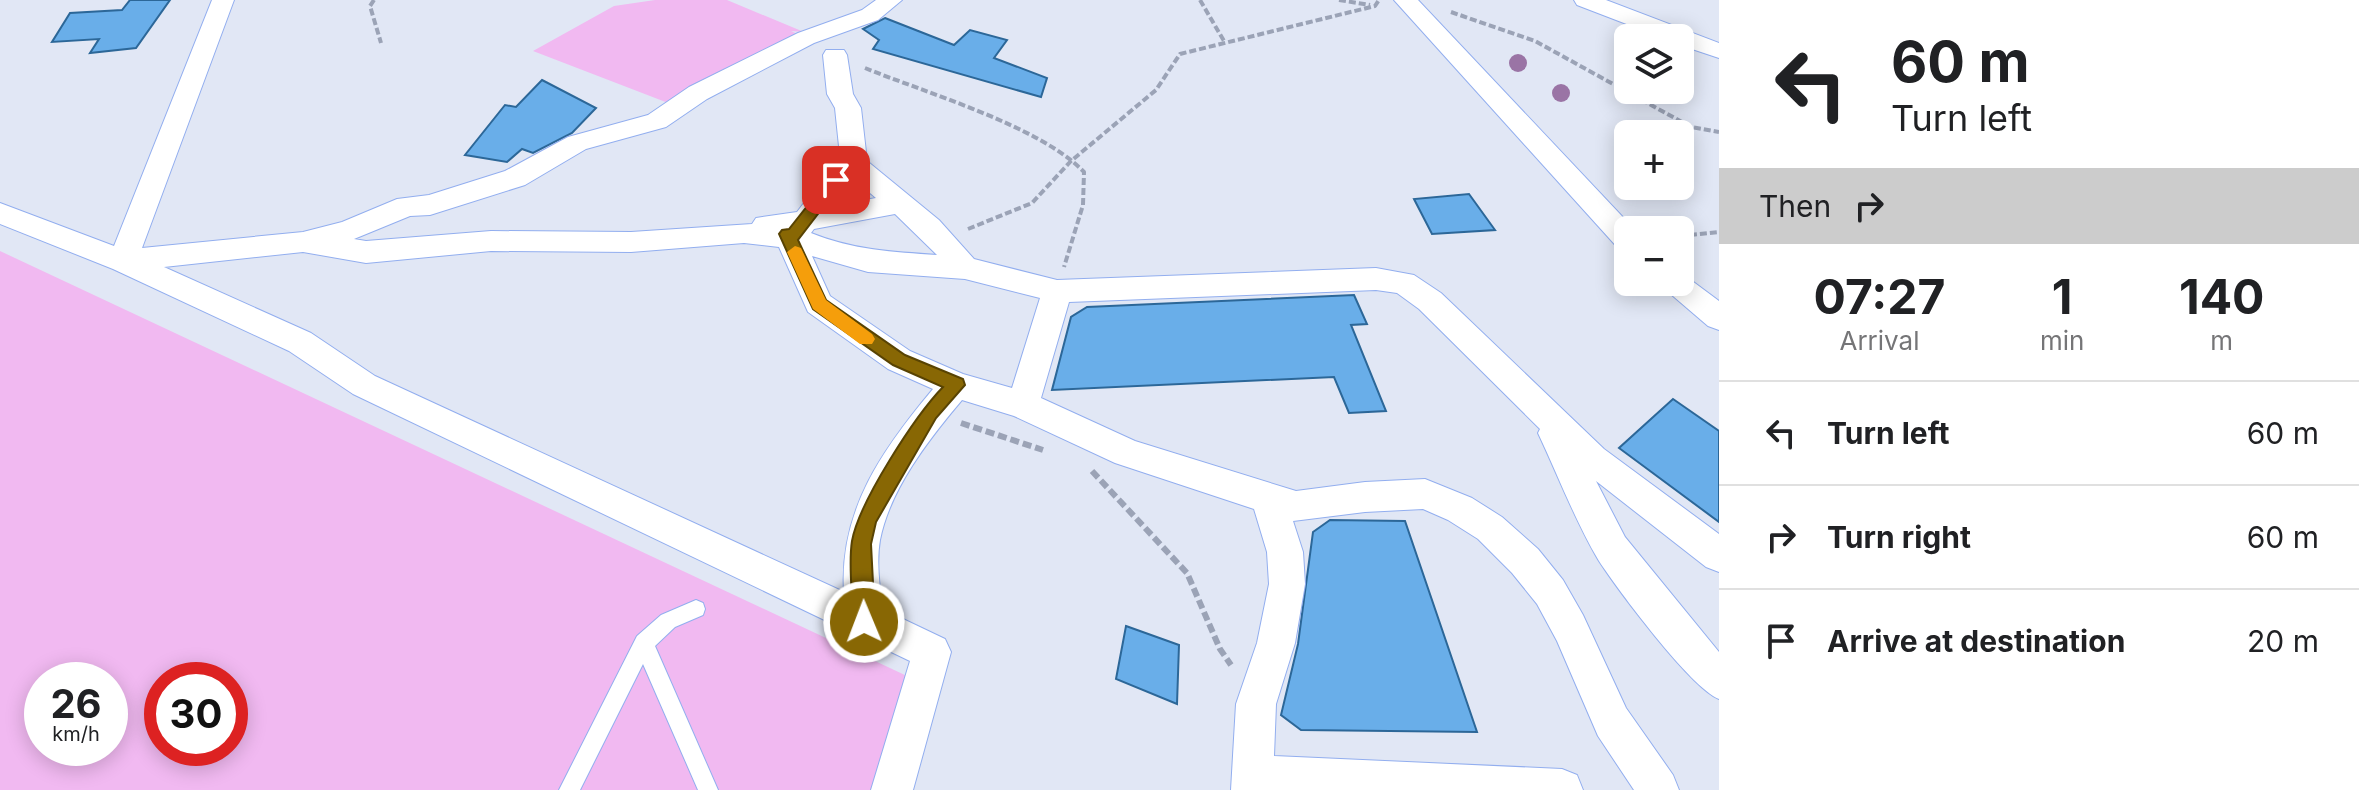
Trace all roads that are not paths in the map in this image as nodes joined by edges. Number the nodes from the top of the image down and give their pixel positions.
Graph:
1 (223, 0) edge
2 (891, 0) edge
3 (1585, 0) edge
4 (1409, 4) edge
5 (1719, 51) edge
6 (835, 55) road end
7 (852, 159) junction
8 (899, 203) junction
9 (0, 213) edge
10 (1614, 226) edge
11 (795, 230) junction
12 (303, 242) junction
13 (123, 261) junction
14 (965, 268) junction
15 (1057, 291) junction
16 (1693, 296) edge
17 (1719, 318) edge
18 (956, 385) junction
19 (1023, 405) junction
20 (1544, 412) junction
21 (1268, 499) junction
22 (1719, 555) edge
23 (696, 609) dead end
24 (864, 622) junction
25 (644, 643) junction
26 (1719, 680) edge
27 (1253, 783) edge
28 (569, 790) edge
29 (708, 790) edge
30 (892, 790) edge
31 (1562, 790) edge
32 (1658, 790) edge

1 - 13 street
2 - 12 street
3 - 5 street
4 - 10 street
6 - 7 street
7 - 8 street
7 - 11 street
8 - 11 street
8 - 14 street
9 - 13 street
11 - 12 street
11 - 14 street
11 - 18 street
12 - 13 street
13 - 24 street
14 - 15 street
15 - 19 street
15 - 20 street
16 - 17 street
18 - 19 street
18 - 24 street
19 - 21 street
20 - 22 street
20 - 26 street
21 - 27 street
21 - 32 street
23 - 25 lane
24 - 30 street
25 - 28 lane
25 - 29 lane
27 - 31 street

